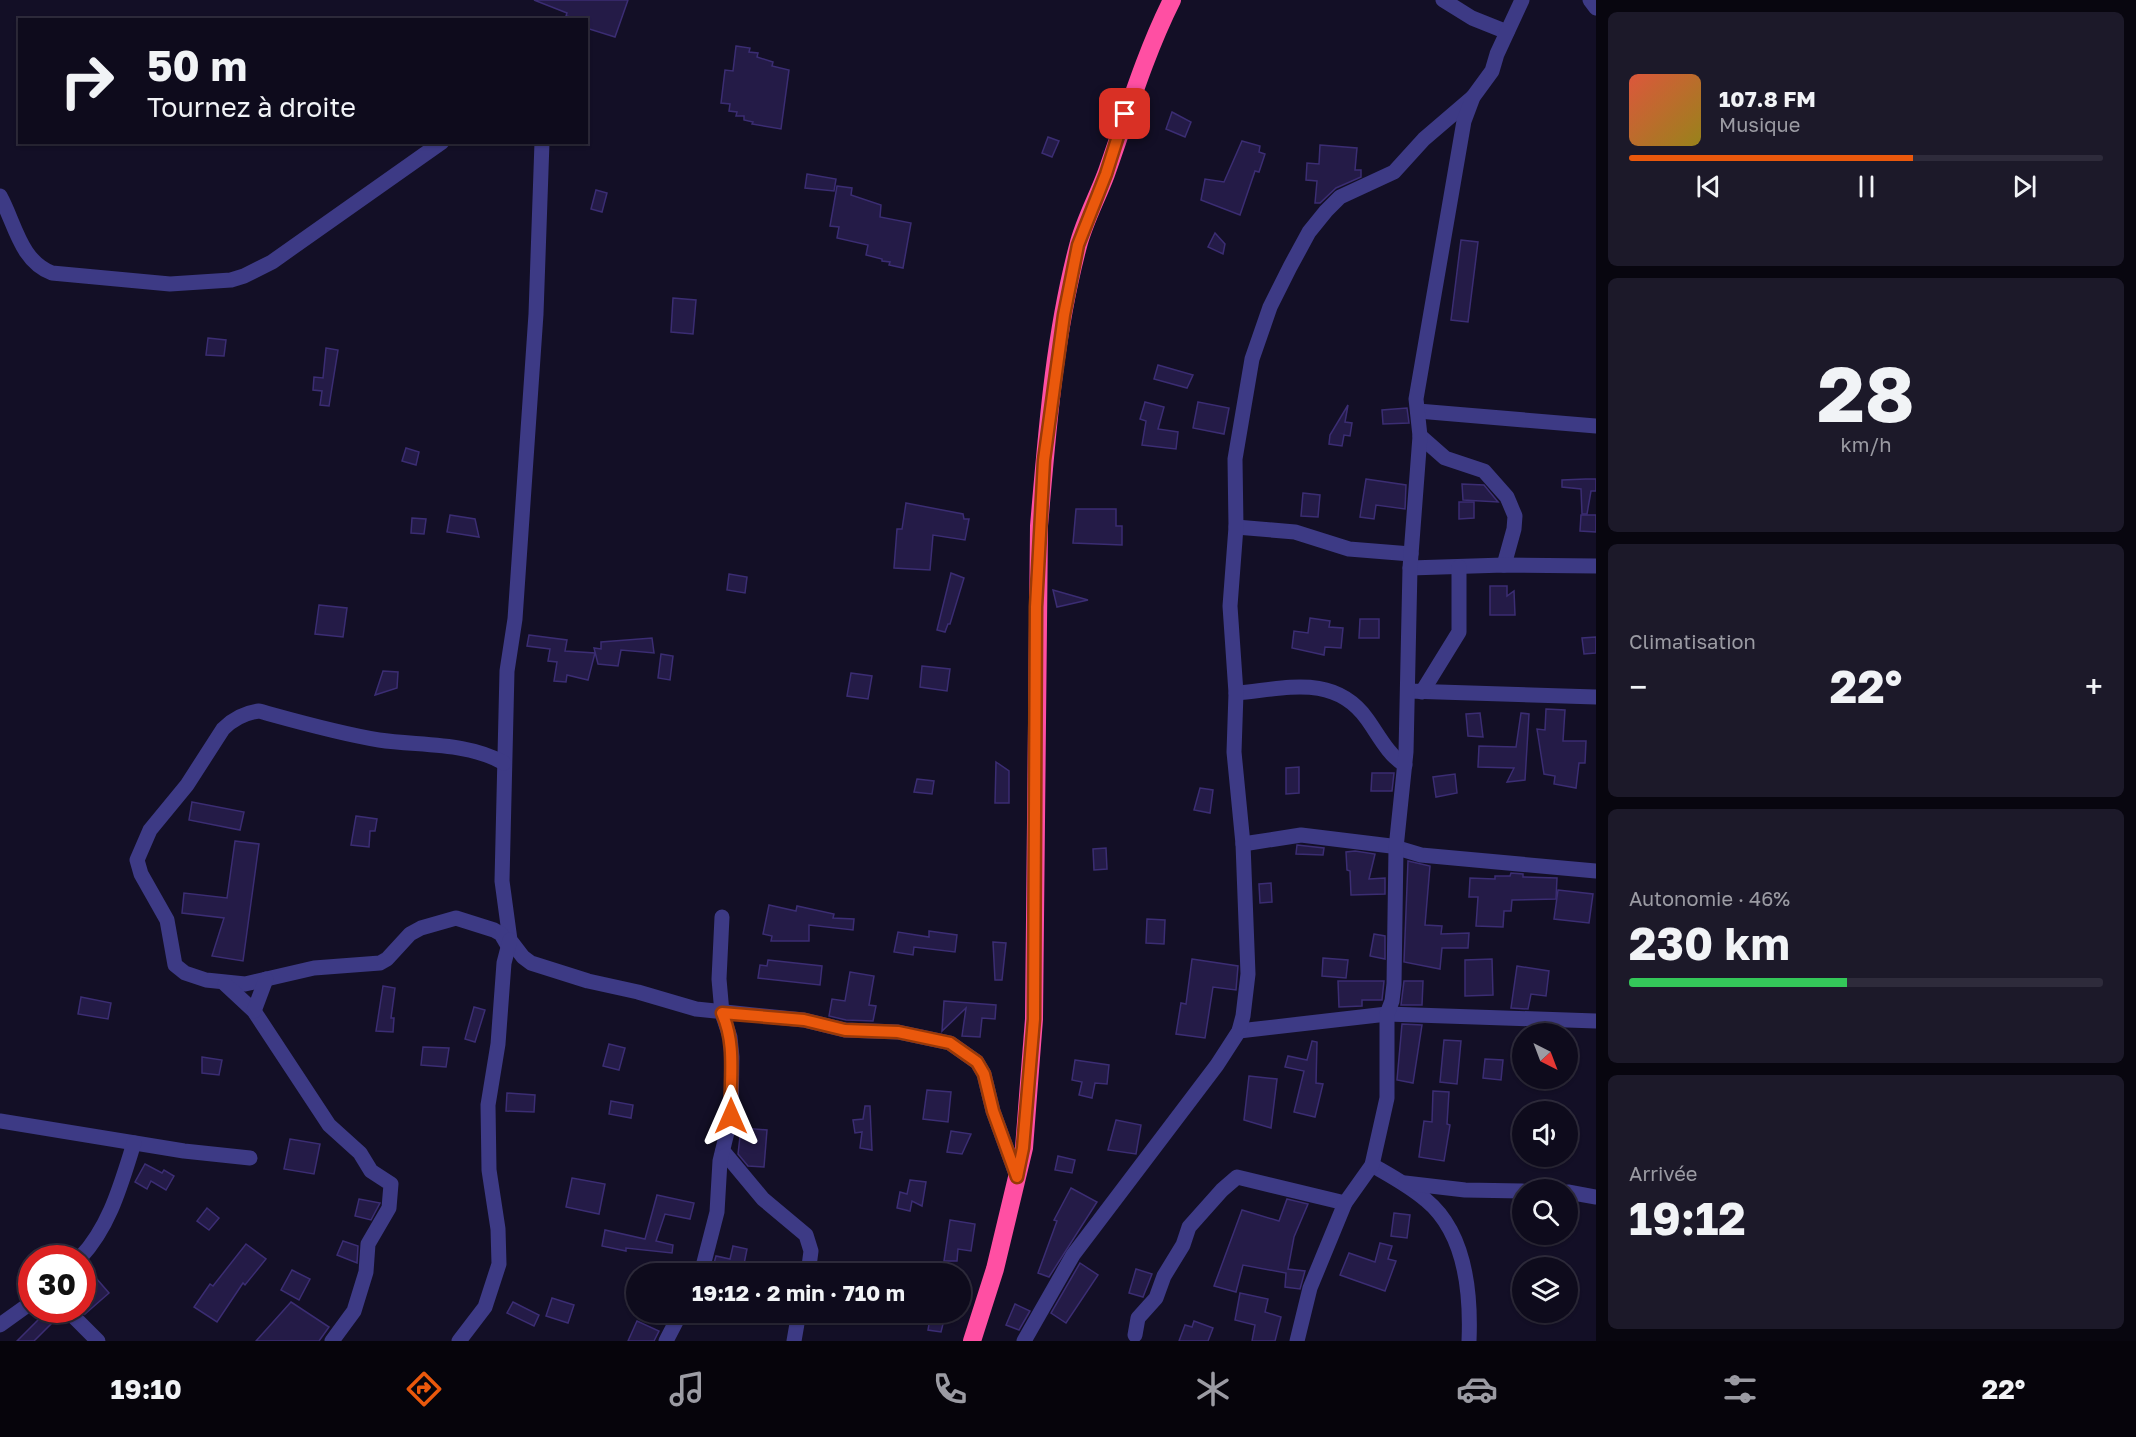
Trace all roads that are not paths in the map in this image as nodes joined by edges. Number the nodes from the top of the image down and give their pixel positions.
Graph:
1 (1172, 0) edge
2 (1443, 0) edge
3 (1522, 0) edge
4 (1590, 0) edge
5 (1596, 8) edge
6 (1507, 32) junction
7 (1473, 97) junction
8 (438, 144) edge
9 (542, 144) edge
10 (0, 196) edge
11 (1418, 411) junction
12 (1596, 426) edge
13 (1420, 436) junction
14 (1236, 527) junction
15 (1410, 561) junction
16 (1504, 565) junction
17 (1596, 566) edge
18 (1459, 567) junction
19 (1415, 692) junction
20 (1236, 693) junction
21 (1596, 697) edge
22 (504, 763) junction
23 (1404, 765) junction
24 (1243, 844) junction
25 (1396, 848) junction
26 (1596, 871) edge
27 (722, 916) dead end
28 (508, 943) junction
29 (266, 979) junction
30 (225, 984) junction
31 (254, 1011) junction
32 (722, 1013) junction
33 (1387, 1014) junction
34 (1596, 1022) edge
35 (1239, 1031) junction
36 (0, 1121) edge
37 (134, 1143) junction
38 (723, 1151) junction
39 (250, 1158) dead end
40 (1372, 1165) junction
41 (1017, 1177) junction
42 (1402, 1183) junction
43 (1512, 1191) edge
44 (1578, 1194) edge
45 (1596, 1197) edge
46 (1345, 1203) junction
47 (90, 1245) edge
48 (704, 1263) edge
49 (809, 1263) edge
50 (18, 1312) edge
51 (80, 1323) edge
52 (675, 1323) edge
53 (797, 1323) edge
54 (0, 1325) edge
55 (1135, 1335) dead end
56 (98, 1341) edge
57 (332, 1341) edge
58 (459, 1341) edge
59 (666, 1341) edge
60 (794, 1341) edge
61 (972, 1341) edge
62 (1024, 1341) edge
63 (1298, 1341) edge
64 (1469, 1341) edge

1 - 41 highway
2 - 6 street
3 - 6 street
4 - 5 street
6 - 7 street
7 - 11 street
7 - 14 street
8 - 10 street
9 - 22 street
11 - 12 street
11 - 13 street
13 - 15 street
13 - 16 street
14 - 15 street
14 - 20 street
15 - 18 street
15 - 19 street
16 - 17 street
16 - 18 street
18 - 19 street
19 - 21 street
19 - 23 street
20 - 23 street
20 - 24 street
22 - 28 street
22 - 30 street
23 - 25 street
24 - 25 street
24 - 35 street
25 - 26 street
25 - 33 street
27 - 32 street
28 - 29 street
28 - 32 street
28 - 58 street
29 - 30 street
29 - 31 street
30 - 31 street
31 - 57 street
32 - 38 street
32 - 41 street
33 - 34 street
33 - 35 street
33 - 40 street
35 - 62 street
36 - 37 street
37 - 39 street
37 - 47 street
38 - 48 street
38 - 49 street
40 - 42 street
40 - 46 street
41 - 61 highway
42 - 43 street
42 - 64 street
44 - 45 street
46 - 55 street
46 - 63 street
50 - 54 street
51 - 56 street
52 - 59 street
53 - 60 street

